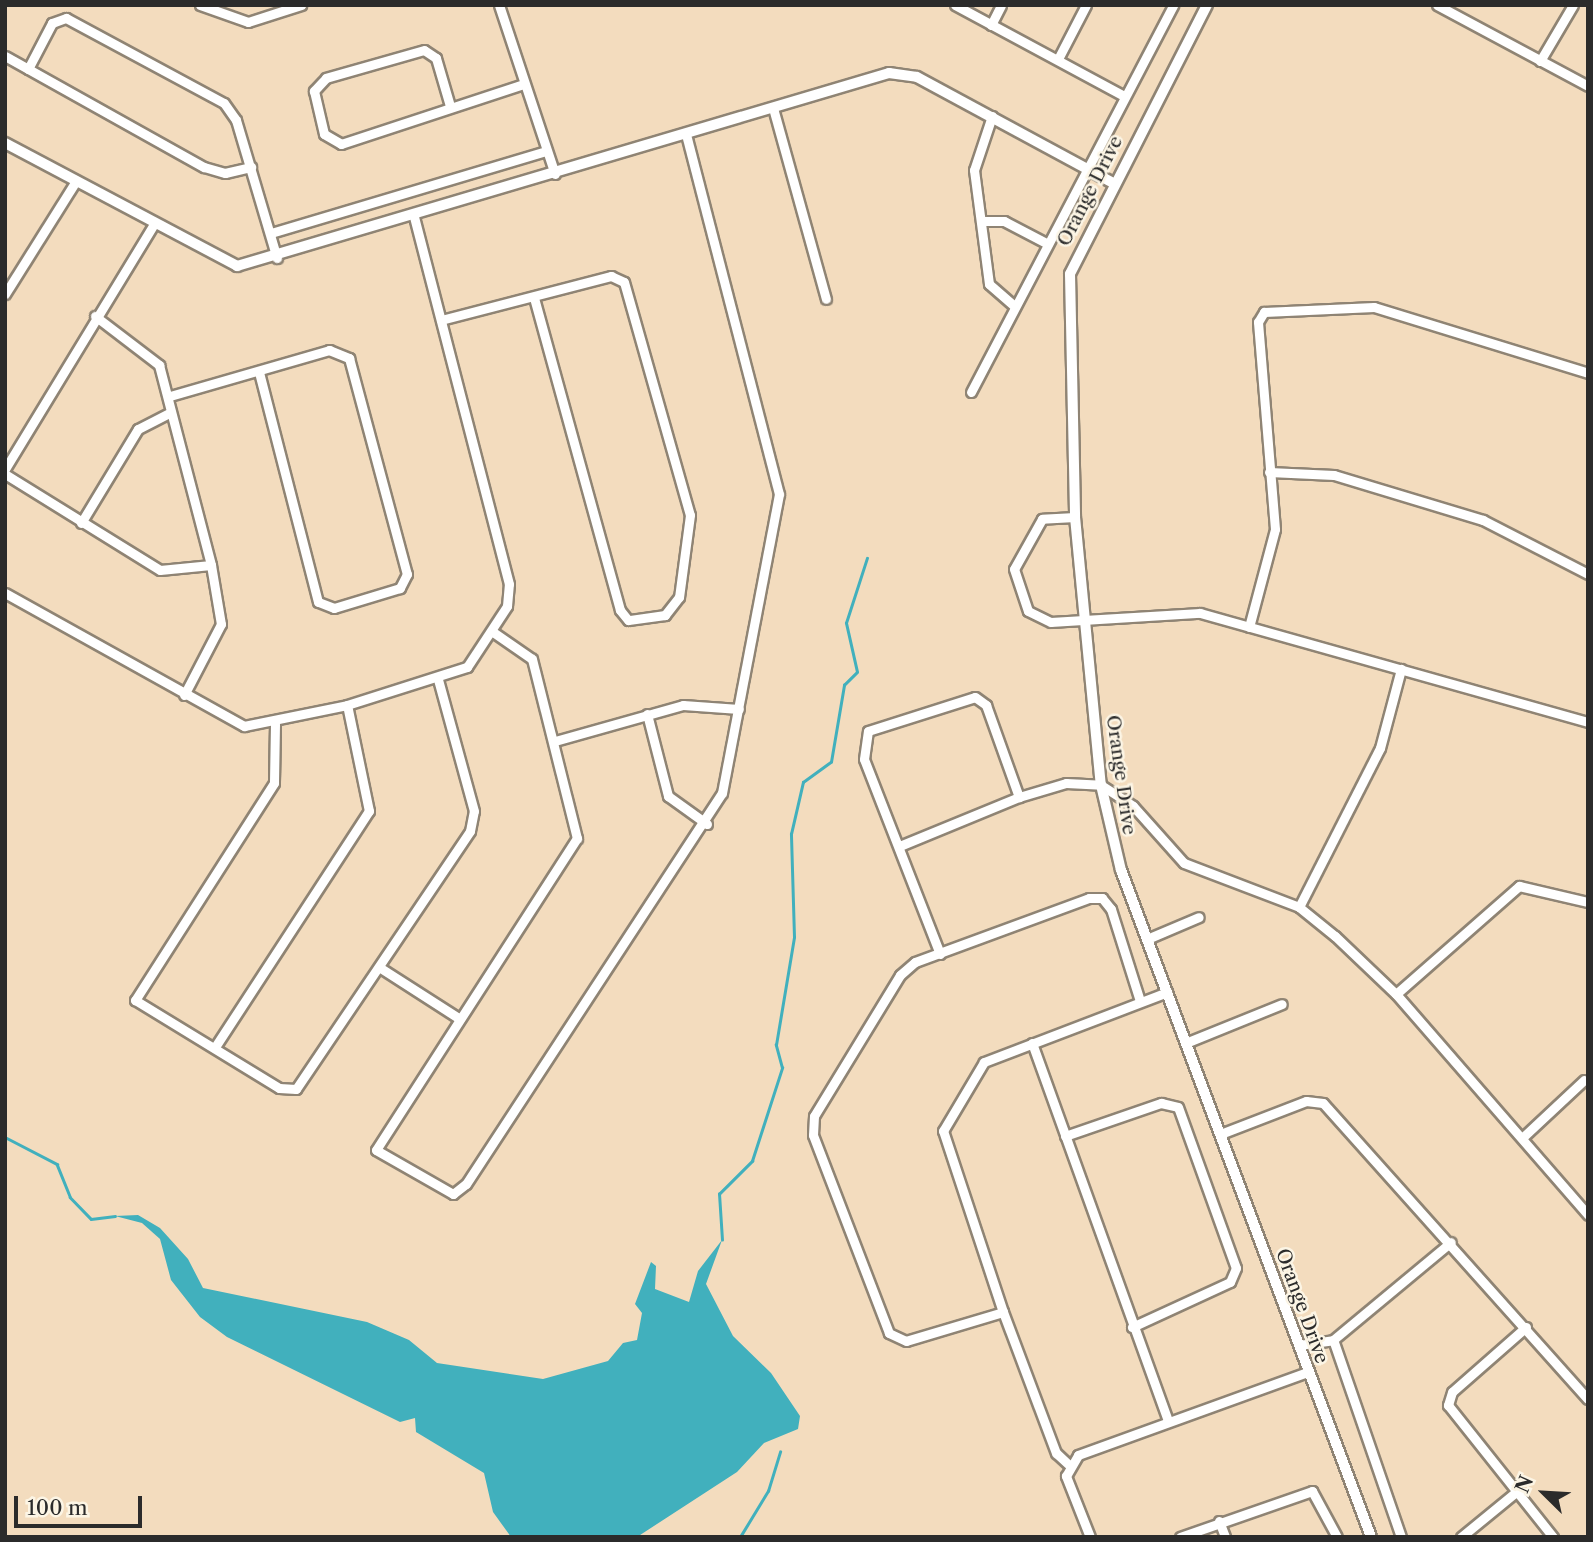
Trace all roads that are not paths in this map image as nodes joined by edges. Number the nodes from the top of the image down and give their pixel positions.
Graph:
1 (200, 5) edge
2 (301, 5) edge
3 (499, 5) edge
4 (955, 5) edge
5 (1001, 5) edge
6 (1086, 5) edge
7 (1173, 5) edge
8 (1207, 5) edge
9 (1437, 5) edge
10 (1573, 5) edge
11 (991, 25) junction
12 (5, 56) edge
13 (1058, 59) junction
14 (1540, 61) junction
15 (28, 69) junction
16 (524, 84) junction
17 (1588, 86) edge
18 (1124, 96) junction
19 (450, 106) junction
20 (773, 108) junction
21 (992, 116) junction
22 (686, 135) junction
23 (5, 143) edge
24 (546, 151) junction
25 (251, 167) junction
26 (1086, 169) junction
27 (555, 174) junction
28 (76, 181) junction
29 (1112, 183) junction
30 (414, 218) junction
31 (982, 221) junction
32 (153, 226) junction
33 (271, 233) junction
34 (1046, 243) junction
35 (277, 258) junction
36 (5, 294) edge
37 (534, 298) junction
38 (826, 299) dead end
39 (1013, 305) junction
40 (95, 316) junction
41 (442, 320) junction
42 (259, 373) junction
43 (1588, 373) edge
44 (971, 392) dead end
45 (170, 396) junction
46 (169, 413) junction
47 (5, 472) edge
48 (1269, 472) junction
49 (1075, 517) junction
50 (81, 523) junction
51 (211, 565) junction
52 (1588, 574) edge
53 (5, 593) edge
54 (1086, 620) junction
55 (1249, 627) junction
56 (493, 632) junction
57 (1401, 668) junction
58 (438, 678) junction
59 (184, 695) junction
60 (347, 705) junction
61 (739, 709) junction
62 (648, 715) junction
63 (1588, 722) edge
64 (275, 724) junction
65 (555, 741) junction
66 (1101, 785) junction
67 (1019, 797) junction
68 (707, 824) junction
69 (902, 845) junction
70 (1588, 902) edge
71 (1299, 907) junction
72 (1199, 917) dead end
73 (1147, 939) junction
74 (940, 954) junction
75 (379, 967) junction
76 (1167, 992) junction
77 (1396, 994) junction
78 (1140, 1001) junction
79 (1282, 1004) dead end
80 (460, 1020) junction
81 (1188, 1042) junction
82 (1032, 1043) junction
83 (215, 1047) junction
84 (1584, 1080) dead end
85 (1223, 1133) junction
86 (1065, 1136) junction
87 (1522, 1138) junction
88 (1588, 1215) edge
89 (1451, 1242) junction
90 (1003, 1312) junction
91 (1526, 1326) junction
92 (1132, 1327) junction
93 (1334, 1340) junction
94 (1299, 1345) junction
95 (1307, 1372) junction
96 (1588, 1399) edge
97 (1168, 1421) junction
98 (1068, 1464) junction
99 (1516, 1492) junction
100 (1219, 1521) junction
101 (1090, 1537) edge
102 (1180, 1537) edge
103 (1225, 1537) edge
104 (1337, 1537) edge
105 (1371, 1537) edge
106 (1401, 1537) edge
107 (1461, 1537) edge
108 (1553, 1537) edge

1 - 2 street
3 - 16 street
4 - 11 street
5 - 11 street
6 - 13 street
7 - 18 street
8 - 29 street, Orange Drive
9 - 14 street
10 - 14 street
11 - 13 street
12 - 15 street
13 - 18 street
14 - 17 street
15 - 25 street
15 - 25 street
16 - 19 street
16 - 24 street
18 - 26 street
19 - 19 street
20 - 21 street
20 - 22 street
20 - 38 street
21 - 26 street
21 - 31 street
22 - 27 street
22 - 61 street
23 - 28 street
24 - 27 street
24 - 33 street
25 - 33 street
26 - 29 street
26 - 34 street
27 - 30 street
28 - 32 street
28 - 36 street
29 - 49 street, Orange Drive
30 - 35 street
30 - 41 street
31 - 34 street
31 - 39 street
32 - 35 street
32 - 40 street
33 - 35 street
34 - 39 street
37 - 37 street
37 - 41 street
39 - 44 street
40 - 45 street
40 - 47 street
41 - 56 street
42 - 42 street
42 - 45 street
43 - 48 street
45 - 46 street
46 - 50 street
46 - 51 street
47 - 50 street
48 - 52 street
48 - 55 street
49 - 54 street, Orange Drive
49 - 54 street
50 - 51 street
51 - 59 street
53 - 59 street
54 - 55 street
54 - 66 street, Orange Drive
55 - 57 street
56 - 58 street
56 - 65 street
57 - 63 street
57 - 71 street
58 - 60 street
58 - 75 street
59 - 64 street
60 - 64 street
60 - 83 street
61 - 62 street
61 - 68 street
62 - 65 street
62 - 68 street
64 - 83 street
65 - 80 street
66 - 67 street
66 - 71 street
66 - 73 street, Orange Drive
67 - 69 street
67 - 69 street
68 - 80 street
69 - 74 street
70 - 77 street
71 - 77 street
72 - 73 street
73 - 76 street, Orange Drive
74 - 78 street
74 - 90 street
75 - 80 street
75 - 83 street
76 - 78 street
76 - 81 street, Orange Drive
77 - 87 street
78 - 82 street
79 - 81 street
81 - 85 street, Orange Drive
82 - 86 street
82 - 90 street
84 - 87 street
85 - 89 street
85 - 94 street, Orange Drive
86 - 92 street
86 - 92 street
87 - 88 street
89 - 91 street
89 - 93 street
90 - 98 street
91 - 96 street
91 - 99 street
92 - 97 street
93 - 94 street
93 - 106 street
94 - 95 street, Orange Drive
95 - 97 street
95 - 105 street, Orange Drive
97 - 98 street
98 - 101 street
99 - 107 street
99 - 108 street
100 - 102 street
100 - 103 street
100 - 104 street

